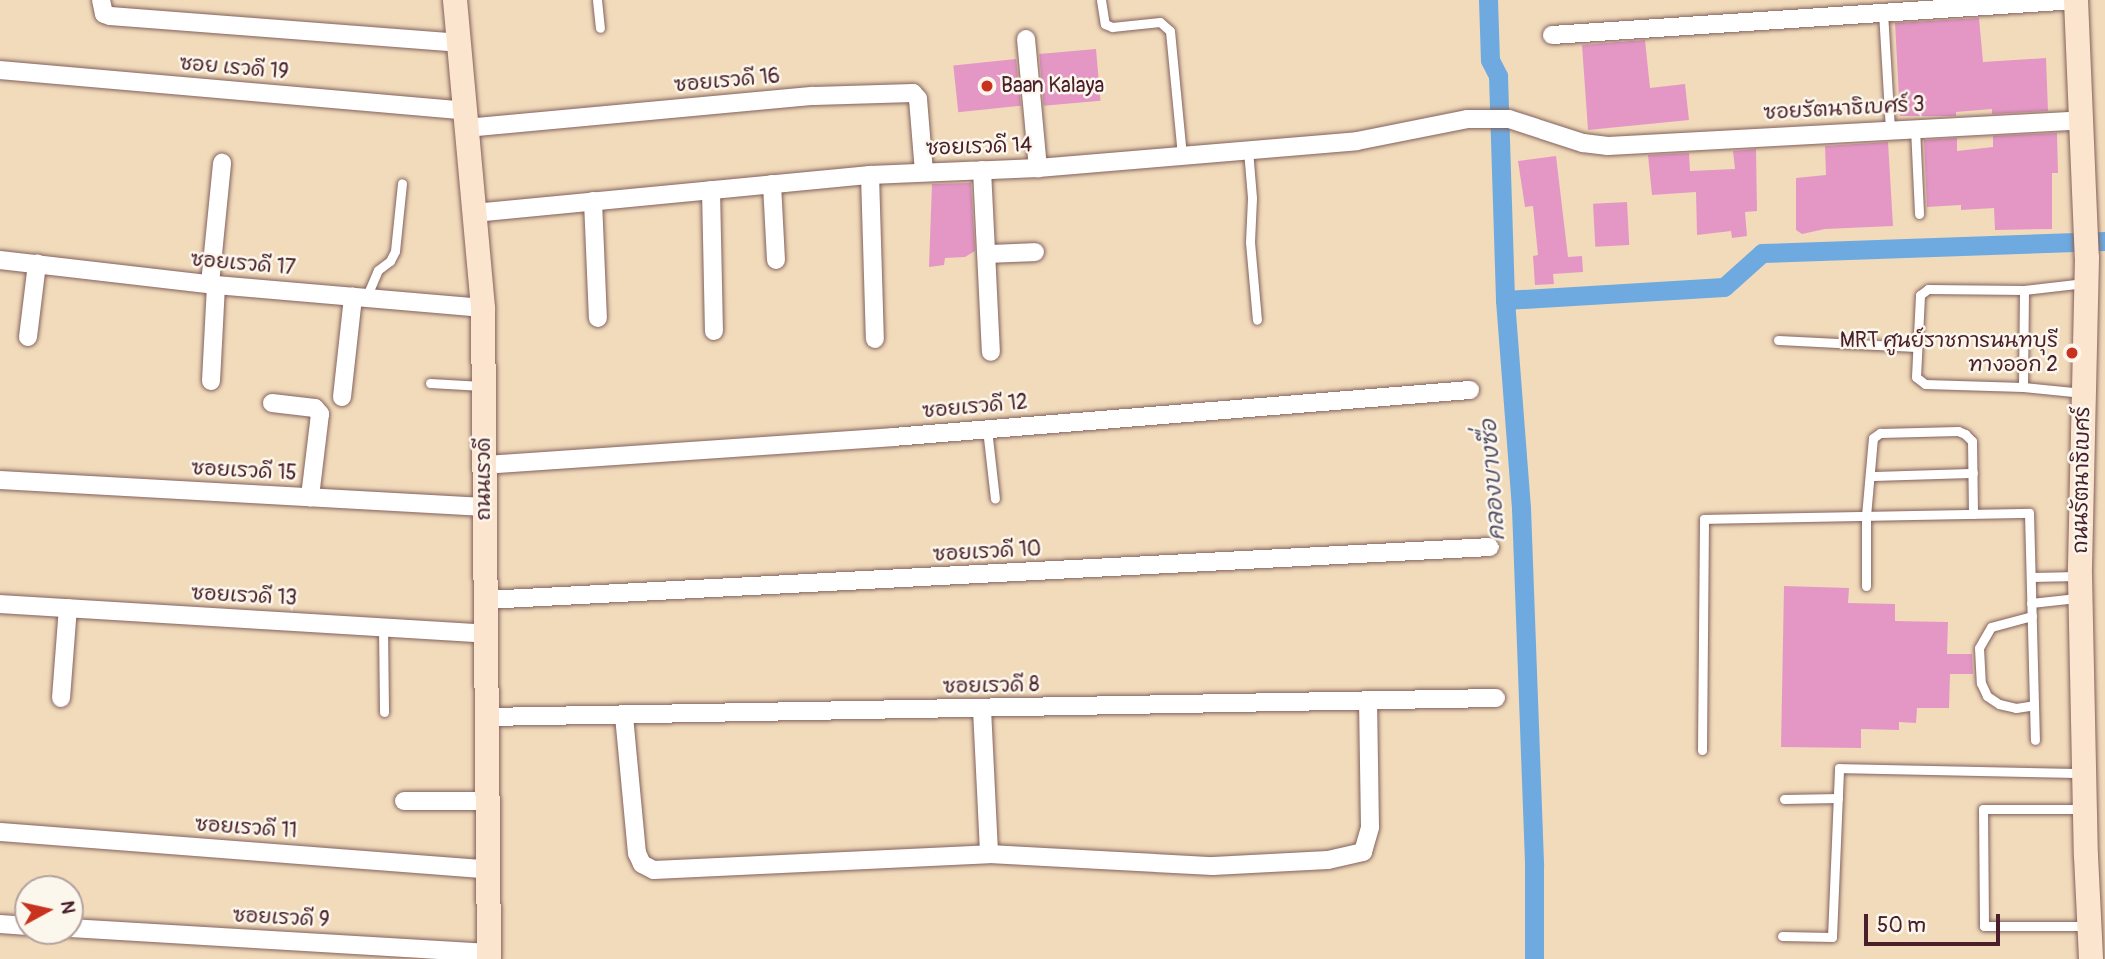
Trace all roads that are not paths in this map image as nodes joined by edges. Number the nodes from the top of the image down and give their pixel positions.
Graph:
1 (101, 0) edge
2 (455, 0) edge
3 (597, 0) edge
4 (1101, 0) edge
5 (2076, 0) edge
6 (2086, 0) edge
7 (1883, 12) junction
8 (600, 28) dead end
9 (1552, 35) dead end
10 (1026, 39) dead end
11 (458, 43) junction
12 (2080, 69) junction
13 (0, 70) edge
14 (465, 120) junction
15 (2082, 120) junction
16 (1915, 128) junction
17 (1890, 130) junction
18 (1608, 146) joint
19 (1248, 150) junction
20 (1182, 155) junction
21 (222, 163) dead end
22 (1038, 168) junction
23 (982, 170) junction
24 (924, 172) junction
25 (870, 175) junction
26 (402, 183) dead end
27 (772, 184) junction
28 (711, 190) junction
29 (593, 201) junction
30 (474, 213) junction
31 (1919, 214) dead end
32 (1035, 252) dead end
33 (988, 254) junction
34 (0, 260) edge
35 (776, 260) dead end
36 (37, 264) junction
37 (2086, 283) junction
38 (213, 285) junction
39 (2024, 290) junction
40 (359, 297) junction
41 (483, 308) junction
42 (598, 318) dead end
43 (1256, 320) dead end
44 (714, 331) dead end
45 (28, 337) dead end
46 (875, 338) dead end
47 (1778, 340) dead end
48 (1917, 347) junction
49 (990, 352) dead end
50 (211, 381) dead end
51 (430, 383) dead end
52 (484, 386) junction
53 (2023, 387) junction
54 (1470, 390) dead end
55 (2084, 394) junction
56 (342, 397) dead end
57 (272, 403) dead end
58 (987, 429) junction
59 (484, 465) junction
60 (1973, 473) junction
61 (1870, 476) junction
62 (0, 480) edge
63 (310, 497) junction
64 (995, 499) dead end
65 (484, 507) junction
66 (1973, 514) junction
67 (1866, 516) junction
68 (1490, 547) dead end
69 (2031, 577) junction
70 (1866, 586) dead end
71 (2081, 587) junction
72 (485, 600) junction
73 (2031, 603) junction
74 (0, 604) edge
75 (68, 608) junction
76 (2032, 616) junction
77 (383, 627) junction
78 (486, 634) junction
79 (61, 698) dead end
80 (1496, 698) dead end
81 (1368, 702) junction
82 (2034, 705) junction
83 (982, 709) junction
84 (384, 712) dead end
85 (624, 716) junction
86 (487, 717) junction
87 (2035, 740) dead end
88 (1702, 750) dead end
89 (2085, 774) junction
90 (1838, 798) junction
91 (1784, 799) dead end
92 (404, 801) dead end
93 (488, 801) junction
94 (2085, 809) junction
95 (0, 832) edge
96 (989, 854) junction
97 (489, 870) junction
98 (2089, 926) junction
99 (84, 930) edge
100 (1782, 936) dead end
101 (489, 956) edge
102 (2091, 959) edge

1 - 11 street
2 - 11 main road, ถนนเรวดี
3 - 8 lane
4 - 20 lane
5 - 7 street
5 - 12 main road, ถนนรัตนาธิเบศร์
6 - 12 main road
7 - 9 street
7 - 17 lane
10 - 22 street
11 - 14 main road, ถนนเรวดี
12 - 15 main road, ถนนรัตนาธิเบศร์
13 - 14 street, ซอย เรวดี 19
14 - 24 street, ซอยเรวดี 16
14 - 30 main road, ถนนเรวดี
15 - 16 street, ซอยรัตนาธิเบศร์ 3
15 - 37 main road, ถนนรัตนาธิเบศร์
16 - 17 street, ซอยรัตนาธิเบศร์ 3
16 - 31 lane
17 - 18 street, ซอยรัตนาธิเบศร์ 3
18 - 19 street, ซอยเรวดี 14
19 - 20 street, ซอยเรวดี 14
19 - 43 lane
20 - 22 street, ซอยเรวดี 14
21 - 38 street
22 - 23 street, ซอยเรวดี 14
23 - 24 street, ซอยเรวดี 14
23 - 33 street
24 - 25 street, ซอยเรวดี 14
25 - 27 street, ซอยเรวดี 14
25 - 46 street
26 - 40 lane
27 - 28 street, ซอยเรวดี 14
27 - 35 street
28 - 29 street, ซอยเรวดี 14
28 - 44 street
29 - 30 street, ซอยเรวดี 14
29 - 42 street
30 - 41 main road, ถนนเรวดี
32 - 33 street
33 - 49 street
34 - 36 street, ซอยเรวดี 17
36 - 38 street, ซอยเรวดี 17
36 - 45 street
37 - 39 lane
37 - 55 main road, ถนนรัตนาธิเบศร์
38 - 40 street, ซอยเรวดี 17
38 - 50 street
39 - 48 lane
39 - 53 lane
40 - 41 street, ซอยเรวดี 17
40 - 56 street
41 - 52 main road, ถนนเรวดี
47 - 48 lane
48 - 53 lane
51 - 52 lane
52 - 59 main road, ถนนเรวดี
53 - 55 lane
54 - 58 street, ซอยเรวดี 12
55 - 71 main road, ถนนรัตนาธิเบศร์
57 - 63 street
58 - 59 street, ซอยเรวดี 12
58 - 64 lane
59 - 65 main road, ถนนเรวดี
60 - 61 lane
60 - 61 lane
60 - 66 lane
61 - 67 lane
62 - 63 street, ซอยเรวดี 15
63 - 65 street, ซอยเรวดี 15
65 - 72 main road, ถนนเรวดี
66 - 67 lane
66 - 69 lane
67 - 70 lane
67 - 88 lane
68 - 72 street, ซอยเรวดี 10
69 - 71 lane
69 - 73 lane
71 - 73 lane
71 - 89 main road, ถนนรัตนาธิเบศร์
72 - 78 main road, ถนนเรวดี
73 - 76 lane
74 - 75 street, ซอยเรวดี 13
75 - 77 street, ซอยเรวดี 13
75 - 79 street
76 - 82 lane
76 - 82 lane
77 - 78 street, ซอยเรวดี 13
77 - 84 lane
78 - 86 main road, ถนนเรวดี
80 - 81 street, ซอยเรวดี 8
81 - 83 street, ซอยเรวดี 8
81 - 96 street
82 - 87 lane
83 - 85 street, ซอยเรวดี 8
83 - 96 street
85 - 86 street, ซอยเรวดี 8
85 - 96 street
86 - 93 main road, ถนนเรวดี
89 - 90 lane
89 - 94 main road, ถนนรัตนาธิเบศร์
90 - 91 lane
90 - 100 lane
92 - 93 street
93 - 97 main road, ถนนเรวดี
94 - 98 main road, ถนนรัตนาธิเบศร์
94 - 98 lane
95 - 97 street, ซอยเรวดี 11
97 - 101 main road, ถนนเรวดี
98 - 102 main road, ถนนรัตนาธิเบศร์
99 - 101 street, ซอยเรวดี 9

